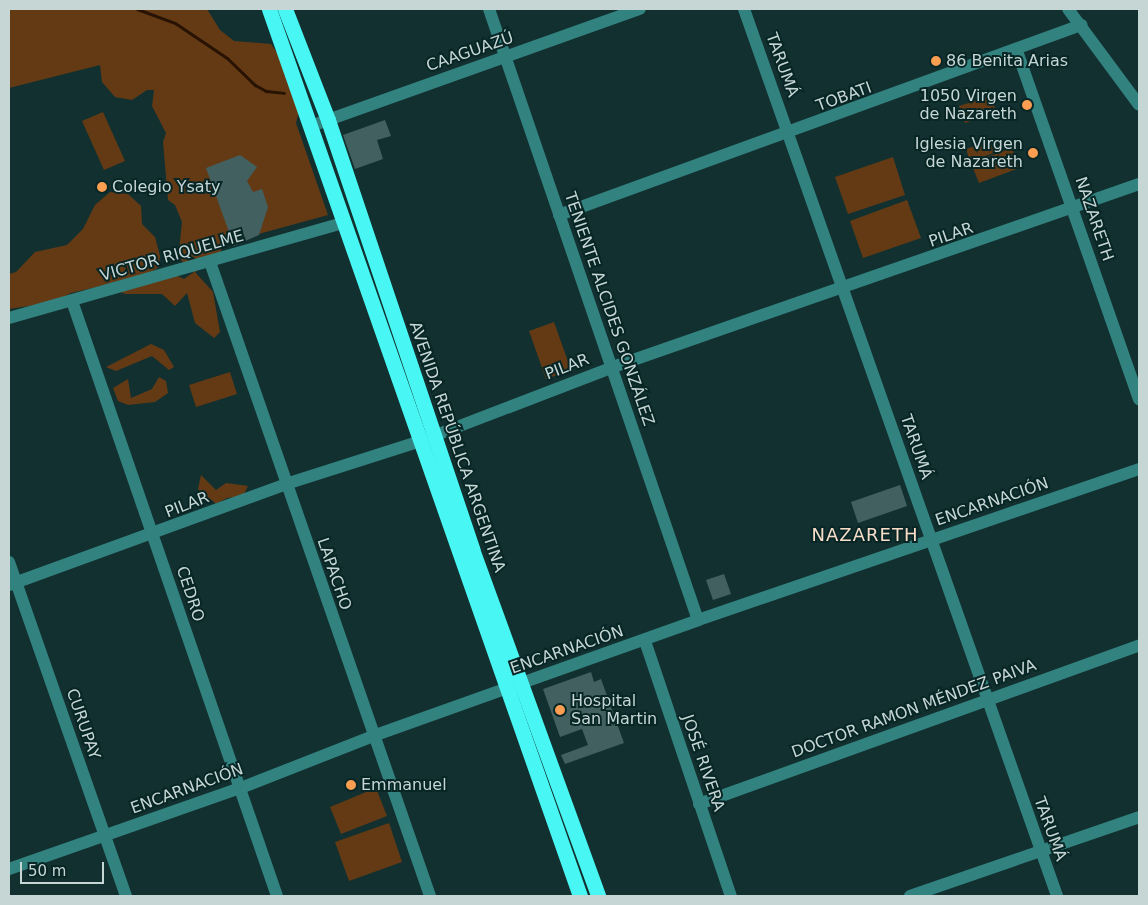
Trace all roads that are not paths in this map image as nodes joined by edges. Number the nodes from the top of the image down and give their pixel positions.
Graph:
1 (269, 9) edge
2 (285, 9) edge
3 (489, 9) edge
4 (640, 9) edge
5 (744, 9) edge
6 (1068, 9) edge
7 (1081, 25) junction
8 (1017, 51) junction
9 (506, 56) junction
10 (1139, 105) edge
11 (328, 120) junction
12 (311, 126) junction
13 (790, 134) junction
14 (1139, 184) edge
15 (1074, 210) junction
16 (559, 215) junction
17 (343, 223) junction
18 (210, 262) junction
19 (845, 288) junction
20 (72, 301) junction
21 (9, 318) edge
22 (613, 367) junction
23 (1139, 399) edge
24 (434, 436) junction
25 (418, 442) junction
26 (1139, 469) edge
27 (286, 484) junction
28 (153, 535) junction
29 (931, 540) junction
30 (9, 562) edge
31 (12, 584) edge
32 (698, 620) junction
33 (645, 640) junction
34 (1139, 646) edge
35 (514, 685) junction
36 (986, 700) junction
37 (373, 736) junction
38 (238, 789) junction
39 (700, 804) junction
40 (1139, 817) edge
41 (105, 836) junction
42 (1040, 850) junction
43 (9, 868) edge
44 (126, 896) edge
45 (277, 896) edge
46 (430, 896) edge
47 (580, 896) edge
48 (598, 896) edge
49 (732, 896) edge
50 (910, 896) edge
51 (1057, 896) edge

1 - 12 highway, AVENIDA REPÚBLICA ARGENTINA
2 - 11 highway, AVENIDA REPÚBLICA ARGENTINA
3 - 9 street, TENIENTE ALCIDES GONZÁLEZ
4 - 9 street, CAAGUAZÚ
5 - 13 street, TARUMÁ
6 - 7 street
7 - 8 street, TOBATI
7 - 10 street
8 - 13 street, TOBATI
8 - 15 street, NAZARETH
9 - 11 street, CAAGUAZÚ
9 - 16 street, TENIENTE ALCIDES GONZÁLEZ
11 - 12 street, CAAGUAZÚ
11 - 24 highway, AVENIDA REPÚBLICA ARGENTINA
12 - 17 highway, AVENIDA REPÚBLICA ARGENTINA
13 - 16 street, TOBATI
13 - 19 street, TARUMÁ
14 - 15 street, PILAR
15 - 19 street, PILAR
15 - 23 street, NAZARETH
16 - 22 street, TENIENTE ALCIDES GONZÁLEZ
17 - 18 street, VICTOR RIQUELME
17 - 25 highway, AVENIDA REPÚBLICA ARGENTINA
18 - 20 street, VICTOR RIQUELME
18 - 27 street, LAPACHO
19 - 22 street, PILAR
19 - 29 street, TARUMÁ
20 - 21 street, VICTOR RIQUELME
20 - 28 street, CEDRO
22 - 24 street, PILAR
22 - 32 street, TENIENTE ALCIDES GONZÁLEZ
24 - 25 street, PILAR
24 - 35 highway, AVENIDA REPÚBLICA ARGENTINA
25 - 27 street, PILAR
25 - 35 highway, AVENIDA REPÚBLICA ARGENTINA
26 - 29 street, ENCARNACIÓN
27 - 28 street, PILAR
27 - 37 street, LAPACHO
28 - 31 street, PILAR
28 - 38 street, CEDRO
29 - 32 street, ENCARNACIÓN
29 - 36 street, TARUMÁ
30 - 31 street, CURUPAY
31 - 41 street, CURUPAY
32 - 33 street, ENCARNACIÓN
33 - 35 street, ENCARNACIÓN
33 - 39 street, JOSÉ RIVERA
34 - 36 street, DOCTOR RAMON MÉNDEZ PAIVA
35 - 37 street, ENCARNACIÓN
35 - 47 highway, AVENIDA REPÚBLICA ARGENTINA
35 - 48 highway, AVENIDA REPÚBLICA ARGENTINA
36 - 39 street, DOCTOR RAMON MÉNDEZ PAIVA
36 - 42 street, TARUMÁ
37 - 38 street, ENCARNACIÓN
37 - 46 street, LAPACHO
38 - 41 street, ENCARNACIÓN
38 - 45 street, CEDRO
39 - 49 street, JOSÉ RIVERA
40 - 42 street
41 - 43 street, ENCARNACIÓN
41 - 44 street, CURUPAY
42 - 50 street
42 - 51 street, TARUMÁ

